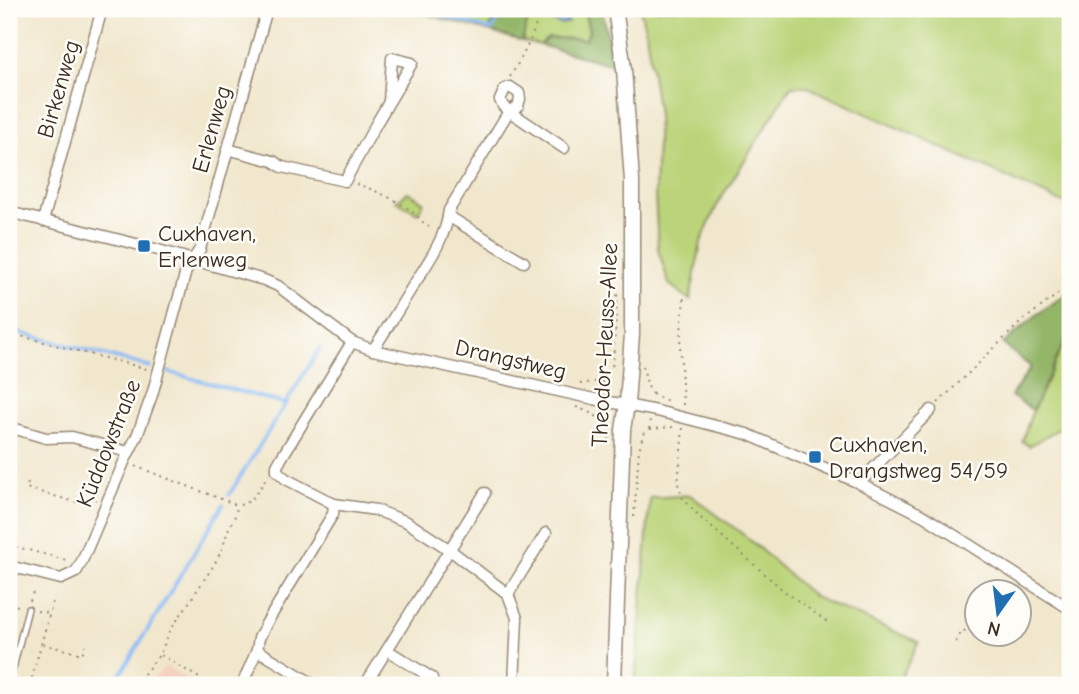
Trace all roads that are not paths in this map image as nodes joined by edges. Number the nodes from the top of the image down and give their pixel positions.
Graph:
1 (102, 9) edge
2 (267, 9) edge
3 (615, 9) edge
4 (508, 88) road end
5 (389, 101) dead end
6 (509, 111) junction
7 (564, 148) dead end
8 (227, 149) junction
9 (9, 212) edge
10 (449, 216) junction
11 (43, 221) junction
12 (192, 260) junction
13 (524, 262) dead end
14 (352, 342) junction
15 (373, 350) junction
16 (627, 404) junction
17 (931, 410) road end
18 (9, 427) edge
19 (126, 457) junction
20 (859, 482) junction
21 (485, 493) dead end
22 (334, 504) junction
23 (546, 533) dead end
24 (450, 550) junction
25 (9, 566) edge
26 (508, 594) junction
27 (28, 609) road end
28 (1070, 609) edge
29 (257, 650) junction
30 (387, 650) junction
31 (432, 678) dead end
32 (9, 684) edge
33 (242, 685) edge
34 (315, 685) edge
35 (365, 685) edge
36 (514, 685) edge
37 (614, 685) edge

1 - 11 street, Birkenweg
2 - 8 street, Erlenweg
3 - 16 street, Theodor-Heuss-Allee
4 - 6 street
5 - 8 street
6 - 7 street
6 - 10 street
8 - 12 street, Erlenweg
9 - 11 street, Drangstweg
10 - 13 street
10 - 15 street
11 - 12 street, Drangstweg
12 - 14 street, Drangstweg
12 - 19 street, Küddowstraße
14 - 15 street, Drangstweg
14 - 22 street
15 - 16 street, Drangstweg
16 - 20 street, Drangstweg
16 - 37 street, Theodor-Heuss-Allee
17 - 20 street
18 - 19 street
19 - 25 street, Küddowstraße
20 - 28 street, Drangstweg
21 - 24 street
22 - 24 street
22 - 29 street
23 - 26 street
24 - 26 street
24 - 30 street
26 - 36 street
27 - 32 lane
29 - 33 street
29 - 34 street
30 - 31 street
30 - 35 street

